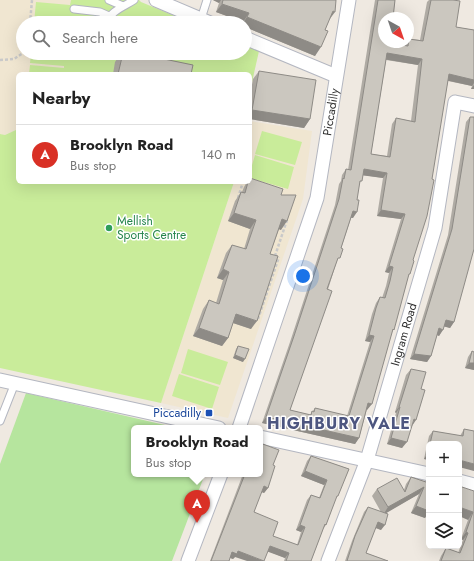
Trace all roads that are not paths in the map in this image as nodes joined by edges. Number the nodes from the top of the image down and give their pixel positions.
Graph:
1 (109, 0) edge
2 (134, 0) edge
3 (156, 0) edge
4 (207, 0) edge
5 (347, 0) edge
6 (123, 6) junction
7 (74, 9) dead end
8 (104, 16) edge
9 (111, 16) edge
10 (194, 16) edge
11 (206, 16) edge
12 (252, 41) edge
13 (336, 76) junction
14 (474, 106) edge
15 (0, 380) edge
16 (15, 383) junction
17 (0, 421) edge
18 (205, 425) edge
19 (240, 425) edge
20 (263, 438) edge
21 (367, 460) junction
22 (426, 473) edge
23 (220, 477) edge
24 (462, 482) edge
25 (474, 485) edge
26 (188, 561) edge
27 (328, 561) edge

1 - 6 lane
2 - 6 lane
3 - 10 street
4 - 11 lane
5 - 13 street, Piccadilly
6 - 9 lane
7 - 8 lane
12 - 13 street
13 - 19 street, Piccadilly
14 - 21 street, Ingram Road
15 - 16 street
16 - 17 lane
16 - 18 street
20 - 21 street
21 - 22 street
21 - 27 street, Ingram Road
23 - 26 street
24 - 25 street

